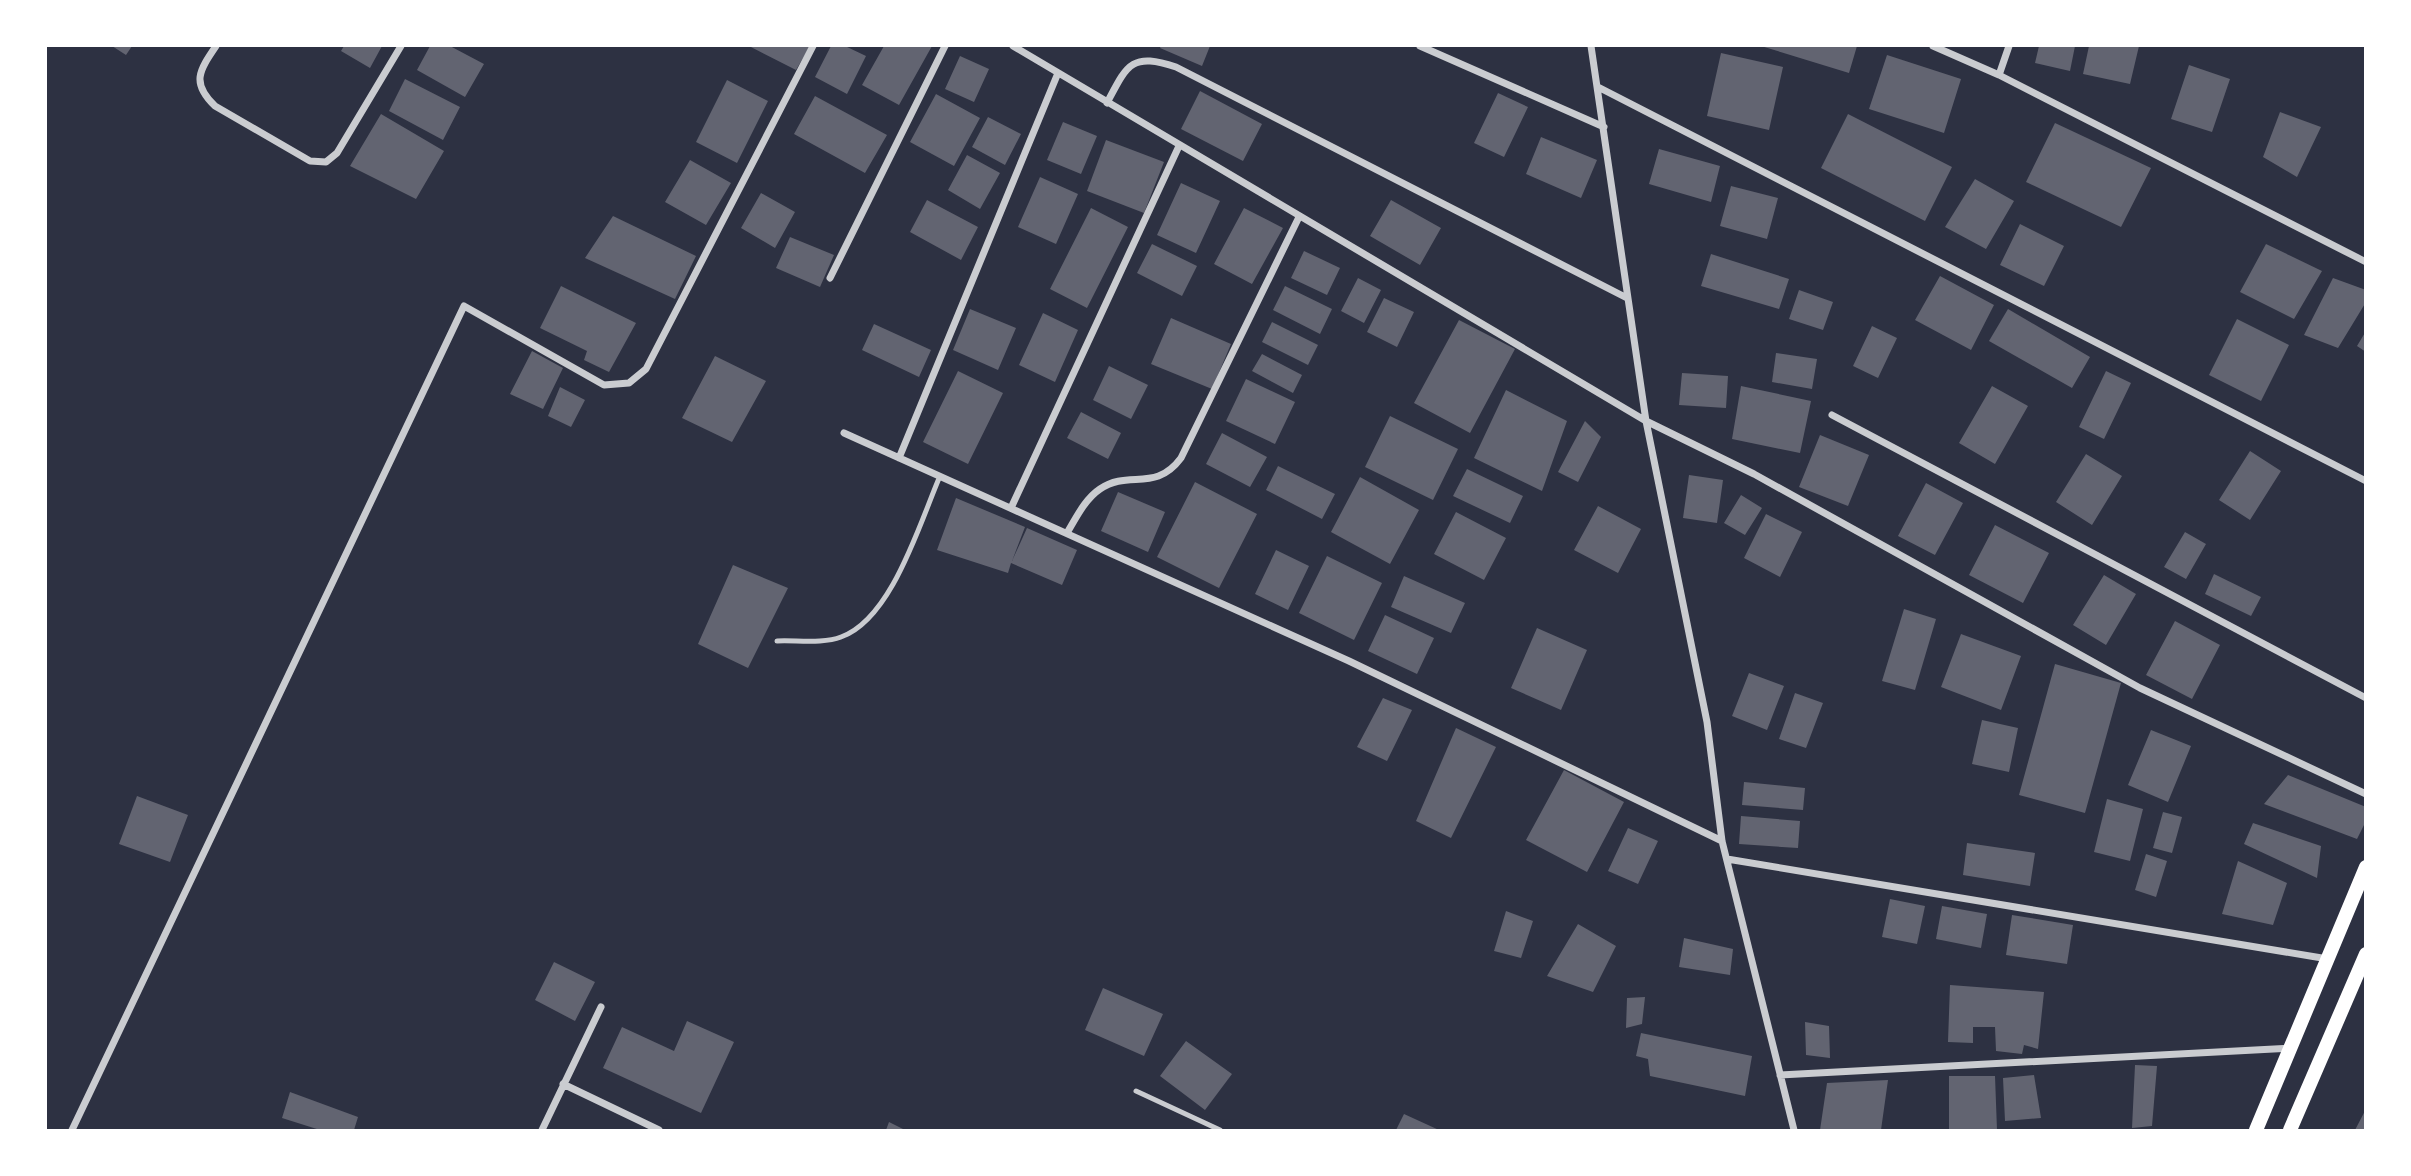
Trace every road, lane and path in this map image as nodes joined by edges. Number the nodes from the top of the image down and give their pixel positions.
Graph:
1 (216, 46) edge
2 (401, 46) edge
3 (813, 46) edge
4 (945, 46) edge
5 (1013, 46) edge
6 (1420, 46) edge
7 (1591, 46) edge
8 (1933, 46) edge
9 (2009, 46) edge
10 (1058, 73) junction
11 (1999, 75) junction
12 (1598, 87) junction
13 (1107, 103) junction
14 (1604, 127) junction
15 (1179, 146) junction
16 (1299, 216) junction
17 (2365, 262) edge
18 (830, 278) dead end
19 (1628, 298) junction
20 (1832, 415) dead end
21 (1646, 421) junction
22 (845, 433) dead end
23 (900, 458) junction
24 (940, 477) junction
25 (2365, 481) edge
26 (1011, 508) junction
27 (1067, 533) junction
28 (777, 641) dead end
29 (2365, 698) edge
30 (2365, 794) edge
31 (1722, 841) junction
32 (1727, 859) junction
33 (2365, 867) edge
34 (2365, 954) edge
35 (2328, 959) junction
36 (601, 1007) dead end
37 (2292, 1048) junction
38 (1780, 1075) junction
39 (563, 1084) junction
40 (1136, 1091) dead end
41 (72, 1130) edge
42 (542, 1130) edge
43 (659, 1130) edge
44 (1220, 1130) edge
45 (1794, 1130) edge
46 (2256, 1130) edge
47 (2290, 1130) edge

1 - 2 street
3 - 41 street
4 - 18 street
5 - 10 street
6 - 14 street
7 - 12 street
8 - 11 street
9 - 11 street
10 - 13 street
10 - 23 street
11 - 17 street
12 - 14 street
12 - 25 street
13 - 15 street
13 - 19 street
14 - 19 street
15 - 16 street
15 - 26 street
16 - 21 street
16 - 27 street
19 - 21 street
20 - 29 street
21 - 30 street
21 - 31 street
22 - 23 street
23 - 24 street
24 - 26 street
24 - 28 lane
26 - 27 street
27 - 31 street
31 - 32 street
32 - 35 street
32 - 38 street
33 - 35 main road
34 - 47 main road
35 - 37 main road
36 - 39 street
37 - 38 street
37 - 46 main road
38 - 45 street
39 - 42 street
39 - 43 street
40 - 44 lane

